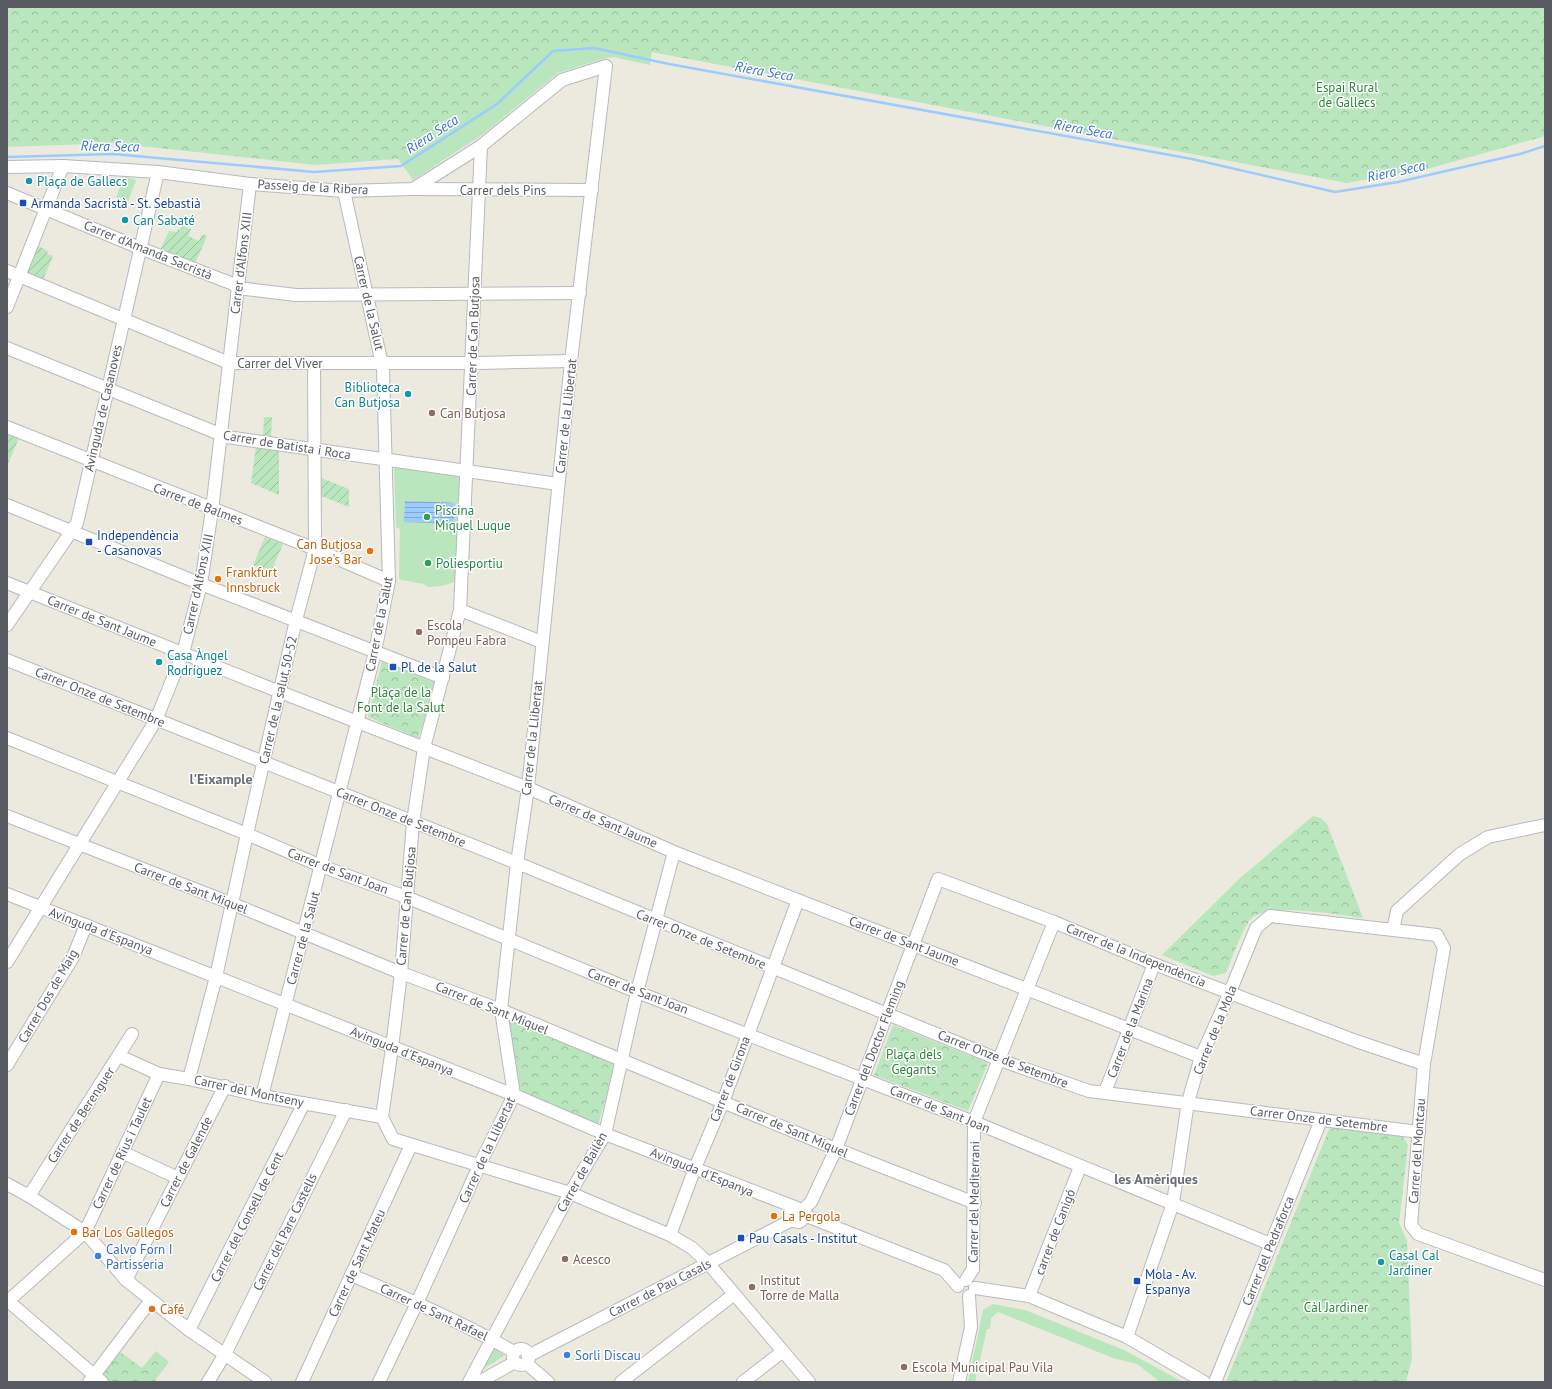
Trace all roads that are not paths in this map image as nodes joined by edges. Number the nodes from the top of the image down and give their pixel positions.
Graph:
1 (481, 146) junction
2 (62, 166) junction
3 (7, 167) edge
4 (158, 172) junction
5 (250, 184) junction
6 (413, 189) junction
7 (478, 190) junction
8 (592, 190) junction
9 (344, 191) junction
10 (7, 193) edge
11 (46, 209) junction
12 (140, 248) junction
13 (7, 271) edge
14 (19, 276) junction
15 (238, 288) junction
16 (474, 293) junction
17 (580, 293) junction
18 (366, 294) junction
19 (7, 307) edge
20 (123, 320) junction
21 (7, 348) edge
22 (572, 361) junction
23 (229, 363) junction
24 (314, 363) junction
25 (382, 363) junction
26 (472, 363) junction
27 (108, 390) junction
28 (7, 427) edge
29 (221, 436) junction
30 (315, 450) junction
31 (386, 460) junction
32 (92, 461) junction
33 (466, 471) junction
34 (558, 484) junction
35 (7, 505) edge
36 (212, 510) junction
37 (73, 532) junction
38 (315, 549) junction
39 (389, 581) junction
40 (7, 582) edge
41 (201, 584) junction
42 (30, 592) junction
43 (460, 610) junction
44 (296, 620) junction
45 (7, 625) edge
46 (542, 642) junction
47 (376, 652) junction
48 (183, 653) junction
49 (7, 660) edge
50 (443, 678) junction
51 (280, 692) junction
52 (156, 720) junction
53 (357, 721) junction
54 (7, 738) edge
55 (424, 748) junction
56 (264, 762) junction
57 (116, 782) junction
58 (528, 788) junction
59 (338, 792) junction
60 (7, 816) edge
61 (413, 822) junction
62 (1545, 825) edge
63 (247, 834) junction
64 (79, 845) junction
65 (674, 852) junction
66 (517, 863) junction
67 (321, 866) junction
68 (938, 880) joint
69 (7, 894) edge
70 (406, 897) junction
71 (798, 900) junction
72 (233, 904) junction
73 (40, 907) junction
74 (656, 921) junction
75 (1054, 922) junction
76 (86, 925) junction
77 (1393, 930) junction
78 (305, 934) junction
79 (1437, 935) joint
80 (508, 939) junction
81 (913, 944) junction
82 (7, 962) edge
83 (1154, 964) junction
84 (773, 968) junction
85 (401, 973) junction
86 (216, 977) junction
87 (1028, 990) junction
88 (637, 992) junction
89 (1230, 992) junction
90 (285, 1004) junction
91 (501, 1010) junction
92 (887, 1014) junction
93 (1130, 1028) junction
94 (132, 1034) dead end
95 (748, 1034) junction
96 (392, 1048) junction
97 (119, 1056) junction
98 (1201, 1057) junction
99 (1000, 1060) junction
100 (622, 1062) junction
101 (1424, 1064) junction
102 (7, 1066) edge
103 (159, 1074) junction
104 (862, 1077) junction
105 (189, 1079) junction
106 (225, 1086) junction
107 (1105, 1092) junction
108 (514, 1095) junction
109 (262, 1096) junction
110 (723, 1102) junction
111 (1188, 1102) junction
112 (304, 1103) junction
113 (346, 1110) junction
114 (382, 1116) junction
115 (1321, 1120) junction
116 (974, 1122) junction
117 (1419, 1132) junction
118 (605, 1134) junction
119 (411, 1145) junction
120 (836, 1150) junction
121 (122, 1152) junction
122 (479, 1166) junction
123 (1080, 1167) junction
124 (695, 1168) junction
125 (178, 1178) junction
126 (12, 1187) edge
127 (570, 1193) junction
128 (29, 1196) junction
129 (7, 1198) edge
130 (975, 1203) junction
131 (1174, 1203) junction
132 (798, 1214) junction
133 (85, 1232) junction
134 (670, 1236) junction
135 (1270, 1244) junction
136 (708, 1263) junction
137 (352, 1275) junction
138 (126, 1280) junction
139 (1545, 1280) edge
140 (962, 1283) junction
141 (972, 1292) junction
142 (733, 1295) junction
143 (1029, 1296) junction
144 (151, 1300) junction
145 (7, 1301) edge
146 (418, 1303) junction
147 (189, 1330) junction
148 (1127, 1337) junction
149 (491, 1339) junction
150 (782, 1352) junction
151 (225, 1354) junction
152 (521, 1358) junction
153 (95, 1380) edge
154 (262, 1381) edge
155 (208, 1382) edge
156 (302, 1382) edge
157 (379, 1382) edge
158 (469, 1382) edge
159 (479, 1382) edge
160 (548, 1382) edge
161 (621, 1382) edge
162 (743, 1382) edge
163 (809, 1382) edge
164 (959, 1382) edge
165 (1204, 1382) edge
166 (1215, 1382) edge

1 - 6 street
1 - 7 street, Carrer de Can Butjosa
1 - 8 street, Carrer de la Llibertat
2 - 3 street, Passeig de la Ribera
2 - 4 street, Passeig de la Ribera
2 - 11 street
4 - 5 street, Passeig de la Ribera
4 - 12 street, Avinguda de Casanoves
5 - 9 street, Passeig de la Ribera
5 - 15 street, Carrer d'Alfons XIII
6 - 7 street, Carrer dels Pins
6 - 9 street, Passeig de la Ribera
7 - 8 street, Carrer dels Pins
7 - 16 street, Carrer de Can Butjosa
8 - 17 street, Carrer de la Llibertat
9 - 18 street, Carrer de la Salut
10 - 11 street, Carrer d'Amanda Sacristà
11 - 12 street, Carrer d'Amanda Sacristà
11 - 14 street
12 - 15 street, Carrer d'Amanda Sacristà
12 - 20 street, Avinguda de Casanoves
13 - 14 street, Carrer del Viver
14 - 19 street
14 - 20 street, Carrer del Viver
15 - 18 street, Carrer d'Amanda Sacristà
15 - 23 street, Carrer d'Alfons XIII
16 - 17 street, Carrer d'Amanda Sacristà
16 - 18 street, Carrer d'Amanda Sacristà
16 - 26 street, Carrer de Can Butjosa
17 - 22 street, Carrer de la Llibertat
18 - 25 street, Carrer de la Salut
20 - 23 street, Carrer del Viver
20 - 27 street, Avinguda de Casanoves
21 - 27 street, Carrer de Batista i Roca
22 - 26 street, Carrer del Viver
22 - 34 street, Carrer de la Llibertat
23 - 24 street, Carrer del Viver
23 - 29 street, Carrer d'Alfons XIII
24 - 25 street, Carrer del Viver
24 - 30 street, Carrer de la salut,50-52
25 - 26 street, Carrer del Viver
25 - 31 street, Carrer de la Salut
26 - 33 street, Carrer de Can Butjosa
27 - 29 street, Carrer de Batista i Roca
27 - 32 street, Avinguda de Casanoves
28 - 32 street, Carrer de Balmes
29 - 30 street, Carrer de Batista i Roca
29 - 36 street, Carrer d'Alfons XIII
30 - 31 street, Carrer de Batista i Roca
30 - 38 street, Carrer de la salut,50-52
31 - 33 street, Carrer de Batista i Roca
31 - 39 street, Carrer de la Salut
32 - 36 street, Carrer de Balmes
32 - 37 street, Avinguda de Casanoves
33 - 34 street, Carrer de Batista i Roca
33 - 43 street, Carrer de Can Butjosa
34 - 46 street, Carrer de la Llibertat
35 - 37 street
36 - 38 street, Carrer de Balmes
36 - 41 street, Carrer d'Alfons XIII
37 - 41 street
37 - 42 street, Avinguda de Casanoves
38 - 39 street, Carrer de Balmes
38 - 44 street, Carrer de la salut,50-52
39 - 47 street, Carrer de la Salut
40 - 42 street, Carrer de Sant Jaume
41 - 44 street
41 - 48 street, Carrer d'Alfons XIII
42 - 45 street, Avinguda de Casanoves
42 - 48 street, Carrer de Sant Jaume
43 - 46 street
43 - 50 street, Carrer de Can Butjosa
44 - 47 street
44 - 51 street, Carrer de la salut,50-52
46 - 58 street, Carrer de la Llibertat
47 - 50 street
47 - 53 street, Carrer de la Salut
48 - 51 street, Carrer de Sant Jaume
48 - 52 street, Carrer d'Alfons XIII
49 - 52 street, Carrer Onze de Setembre
50 - 55 street, Carrer de Can Butjosa
51 - 53 street, Carrer de Sant Jaume
51 - 56 street, Carrer de la salut,50-52
52 - 56 street, Carrer Onze de Setembre
52 - 57 street, Carrer d'Alfons XIII
53 - 55 street, Carrer de Sant Jaume
53 - 59 street, Carrer de la Salut
54 - 57 street, Carrer de Sant Joan
55 - 58 street, Carrer de Sant Jaume
55 - 61 street, Carrer de Can Butjosa
56 - 59 street, Carrer Onze de Setembre
56 - 63 street, Carrer de la salut,50-52
57 - 63 street, Carrer de Sant Joan
57 - 64 street, Carrer d'Alfons XIII
58 - 65 street, Carrer de Sant Jaume
58 - 66 street, Carrer de la Llibertat
59 - 61 street, Carrer Onze de Setembre
59 - 67 street, Carrer de la Salut
60 - 64 street, Carrer de Sant Miquel
61 - 66 street, Carrer Onze de Setembre
61 - 70 street, Carrer de Can Butjosa
62 - 77 street
63 - 67 street, Carrer de Sant Joan
63 - 72 street, Carrer de la salut,50-52
64 - 72 street, Carrer de Sant Miquel
64 - 73 street, Carrer d'Alfons XIII
65 - 71 street, Carrer de Sant Jaume
65 - 74 street, Carrer de Bailèn
66 - 74 street, Carrer Onze de Setembre
66 - 80 street, Carrer de la Llibertat
67 - 70 street, Carrer de Sant Joan
67 - 78 street, Carrer de la Salut
68 - 75 street, Carrer de la Independència
68 - 81 street, Carrer del Doctor Fleming
69 - 73 street, Avinguda d'Espanya
70 - 80 street, Carrer de Sant Joan
70 - 85 street, Carrer de Can Butjosa
71 - 81 street, Carrer de Sant Jaume
71 - 84 street, Carrer de Girona
72 - 78 street, Carrer de Sant Miquel
72 - 86 street, Carrer de la salut,50-52
73 - 76 street, Avinguda d'Espanya
73 - 82 street, Carrer d'Alfons XIII
74 - 84 street, Carrer Onze de Setembre
74 - 88 street, Carrer de Bailèn
75 - 83 street, Carrer de la Independència
75 - 87 street, Carrer del Mediterrani
76 - 86 street, Avinguda d'Espanya
76 - 102 street, Carrer Dos de Maig
77 - 79 street, Carrer de la Mola
77 - 89 street, Carrer de la Mola
78 - 85 street, Carrer de Sant Miquel
78 - 90 street, Carrer de la Salut
79 - 101 street, Carrer del Montcau
80 - 88 street, Carrer de Sant Joan
80 - 91 street, Carrer de la Llibertat
81 - 87 street, Carrer de Sant Jaume
81 - 92 street, Carrer del Doctor Fleming
83 - 89 street, Carrer de la Independència
83 - 93 street, Carrer de la Marina
84 - 92 street, Carrer Onze de Setembre
84 - 95 street, Carrer de Girona
85 - 91 street, Carrer de Sant Miquel
85 - 96 street, Carrer de Can Butjosa
86 - 90 street, Avinguda d'Espanya
86 - 105 street, Carrer de la salut,50-52
87 - 93 street, Carrer de Sant Jaume
87 - 99 street, Carrer del Mediterrani
88 - 95 street, Carrer de Sant Joan
88 - 100 street, Carrer de Bailèn
89 - 98 street, Carrer de la Mola
89 - 101 street, Carrer de la Independència
90 - 96 street, Avinguda d'Espanya
90 - 109 street, Carrer de la Salut
91 - 100 street, Carrer de Sant Miquel
91 - 108 street, Carrer de la Llibertat
92 - 99 street, Carrer Onze de Setembre
92 - 104 street, Carrer del Doctor Fleming
93 - 98 street, Carrer de Sant Jaume
93 - 107 street, Carrer de la Marina
94 - 97 street, Carrer de Berenguer
95 - 104 street, Carrer de Sant Joan
95 - 110 street, Carrer de Girona
96 - 108 street, Avinguda d'Espanya
96 - 114 street, Carrer de Can Butjosa
97 - 103 street, Carrer del Montseny
97 - 128 street, Carrer de Berenguer
98 - 111 street, Carrer de la Mola
99 - 107 street, Carrer Onze de Setembre
99 - 116 street, Carrer del Mediterrani
100 - 110 street, Carrer de Sant Miquel
100 - 118 street, Carrer de Bailèn
101 - 117 street, Carrer del Montcau
103 - 105 street, Carrer del Montseny
103 - 121 street, Carrer de Rius i Taulet
104 - 116 street, Carrer de Sant Joan
104 - 120 street, Carrer del Doctor Fleming
105 - 106 street, Carrer del Montseny
106 - 109 street, Carrer del Montseny
106 - 125 street, Carrer de Galende
107 - 111 street, Carrer Onze de Setembre
108 - 118 street, Avinguda d'Espanya
108 - 122 street, Carrer de la Llibertat
109 - 112 street, Carrer del Montseny
110 - 120 street, Carrer de Sant Miquel
110 - 124 street, Carrer de Girona
111 - 115 street, Carrer Onze de Setembre
111 - 131 street, Carrer de la Mola
112 - 113 street, Carrer del Montseny
112 - 147 street, Carrer del Consell de Cent
113 - 114 street, Carrer del Montseny
113 - 151 street, Carrer del Pare Castells
114 - 119 street
115 - 117 street, Carrer Onze de Setembre
115 - 135 street, Carrer del Pedraforca
116 - 123 street, Carrer de Sant Joan
116 - 130 street, Carrer del Mediterrani
117 - 139 street, Carrer del Montcau
118 - 124 street, Avinguda d'Espanya
118 - 127 street, Carrer de Bailèn
119 - 122 street
119 - 137 street, Carrer de Sant Mateu
120 - 130 street, Carrer de Sant Miquel
120 - 132 street, Carrer del Doctor Fleming
121 - 125 street
121 - 133 street, Carrer de Rius i Taulet
122 - 127 street
122 - 146 street, Carrer de la Llibertat
123 - 131 street, Carrer de Sant Joan
123 - 143 street, carrer de Canigó
124 - 132 street, Avinguda d'Espanya
124 - 134 street, Carrer de Girona
125 - 138 street, Carrer de Galende
126 - 128 street
126 - 129 street
127 - 134 street
127 - 149 street, Carrer de Bailèn
128 - 133 street
130 - 140 street, Carrer del Mediterrani
131 - 135 street, Carrer de Sant Joan
131 - 148 street, Carrer de la Mola
132 - 136 street, Carrer de Pau Casals
132 - 140 street, Avinguda d'Espanya
133 - 138 street
133 - 145 street
134 - 136 street
135 - 166 street, Carrer del Pedraforca
136 - 142 street
136 - 152 street, Carrer de Pau Casals
137 - 146 street, Carrer de Sant Rafael
137 - 156 street, Carrer de Sant Mateu
138 - 144 street
140 - 141 street, Avinguda d'Espanya
141 - 143 street
141 - 164 street
142 - 150 street
142 - 161 street
143 - 148 street
144 - 147 street
144 - 153 street
145 - 153 street
146 - 149 street, Carrer de Sant Rafael
146 - 157 street, Carrer de la Llibertat
147 - 151 street
148 - 165 street
149 - 152 street, Carrer de Sant Rafael
149 - 158 street, Carrer de Bailèn
150 - 162 street
150 - 163 street
151 - 154 street
151 - 155 street, Carrer del Pare Castells
152 - 159 street, Carrer de Pau Casals
152 - 160 street, Carrer de Sant Rafael

